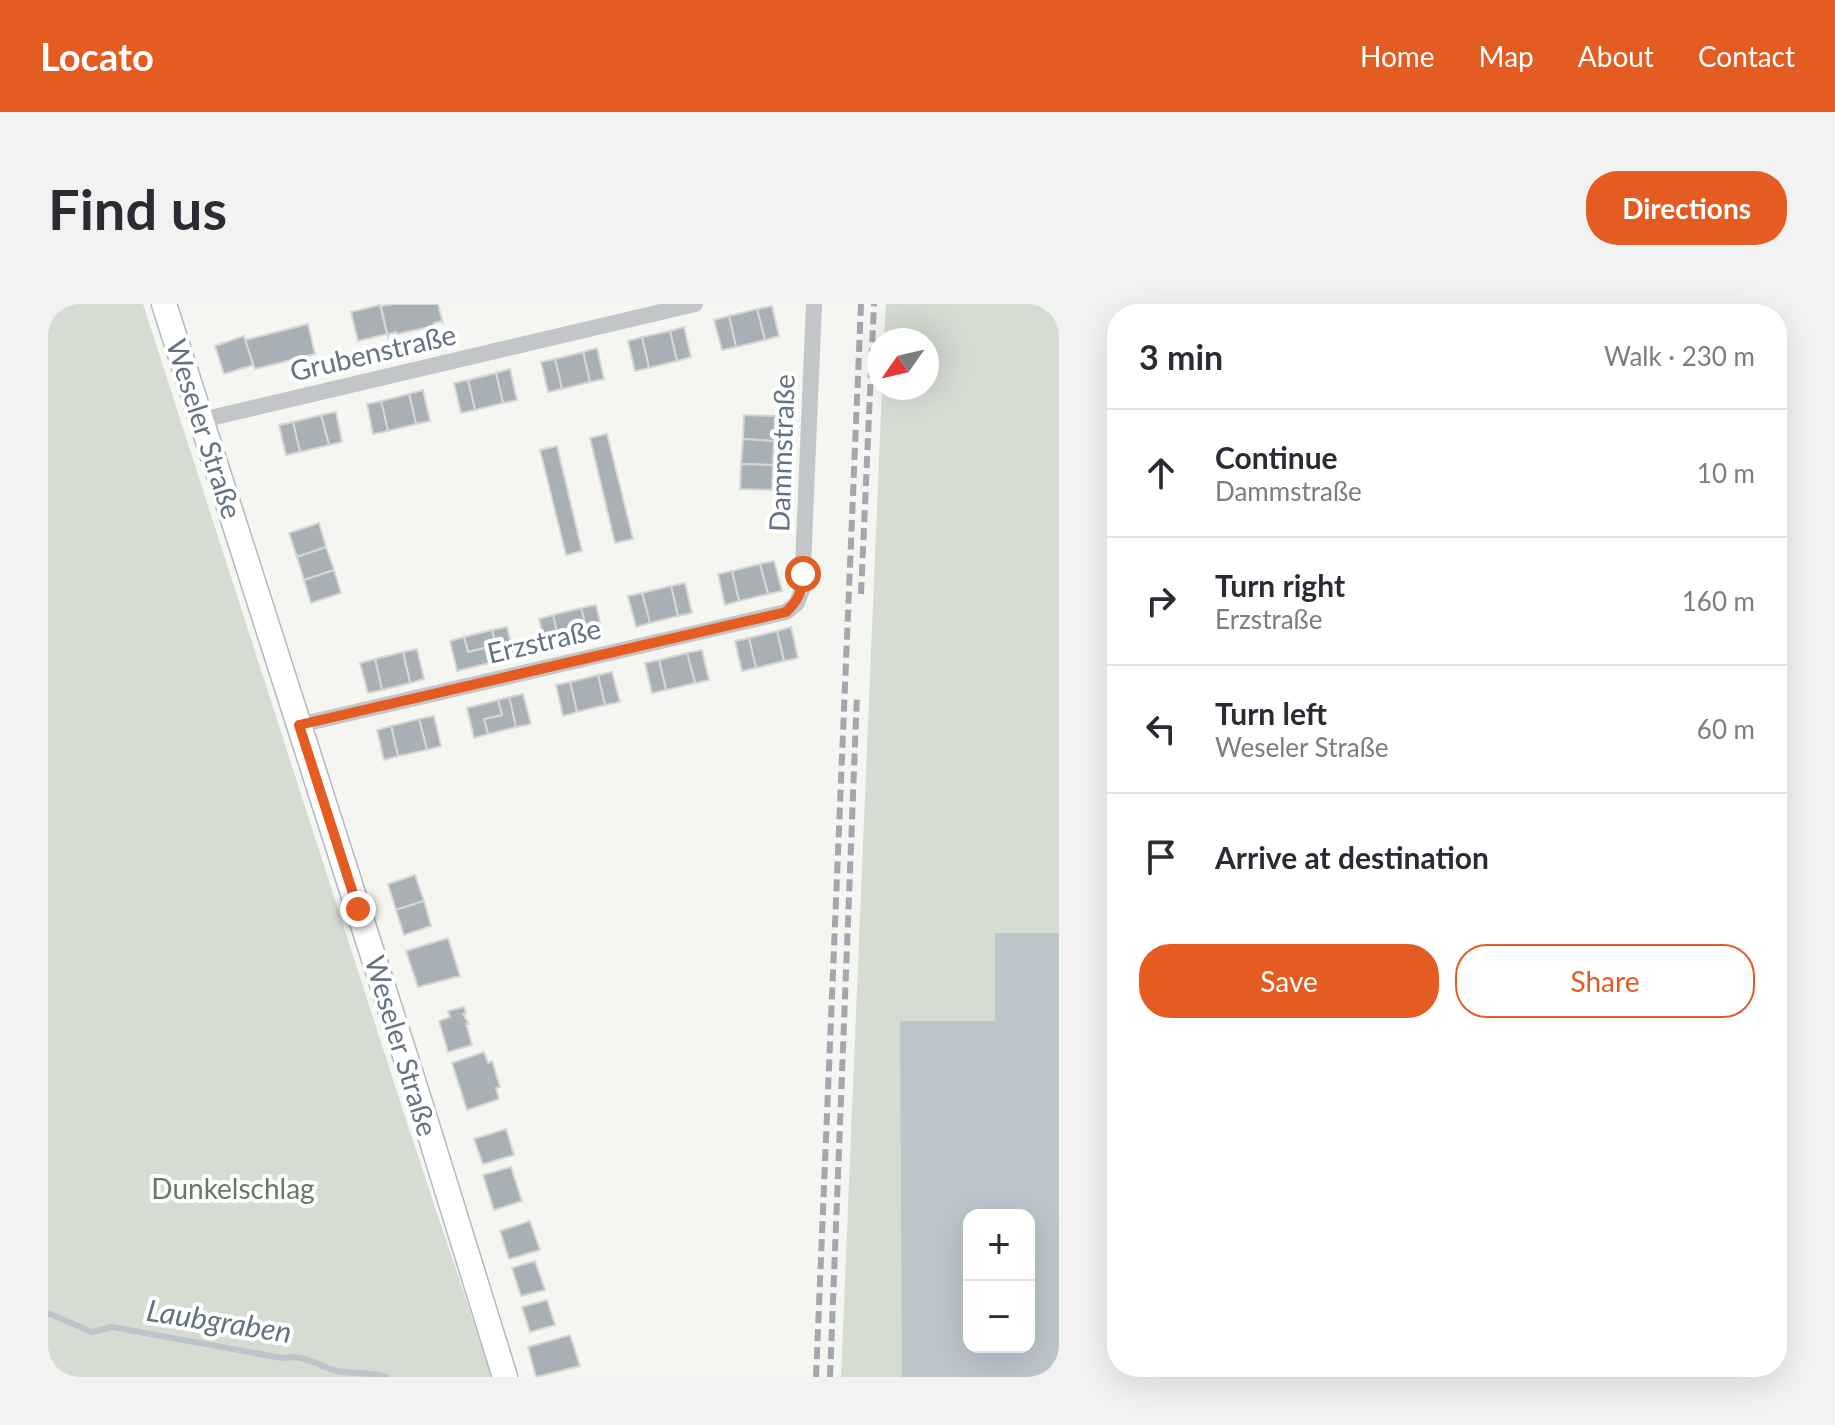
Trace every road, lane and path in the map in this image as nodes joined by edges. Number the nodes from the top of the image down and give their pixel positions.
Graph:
1 (164, 304) edge
2 (695, 304) edge
3 (814, 304) edge
4 (202, 420) junction
5 (797, 603) joint
6 (299, 725) junction
7 (505, 1377) edge

1 - 4 main road, Weseler Straße
2 - 4 street, Grubenstraße
3 - 5 street, Dammstraße
4 - 6 main road, Weseler Straße
5 - 6 street, Erzstraße
6 - 7 main road, Weseler Straße

